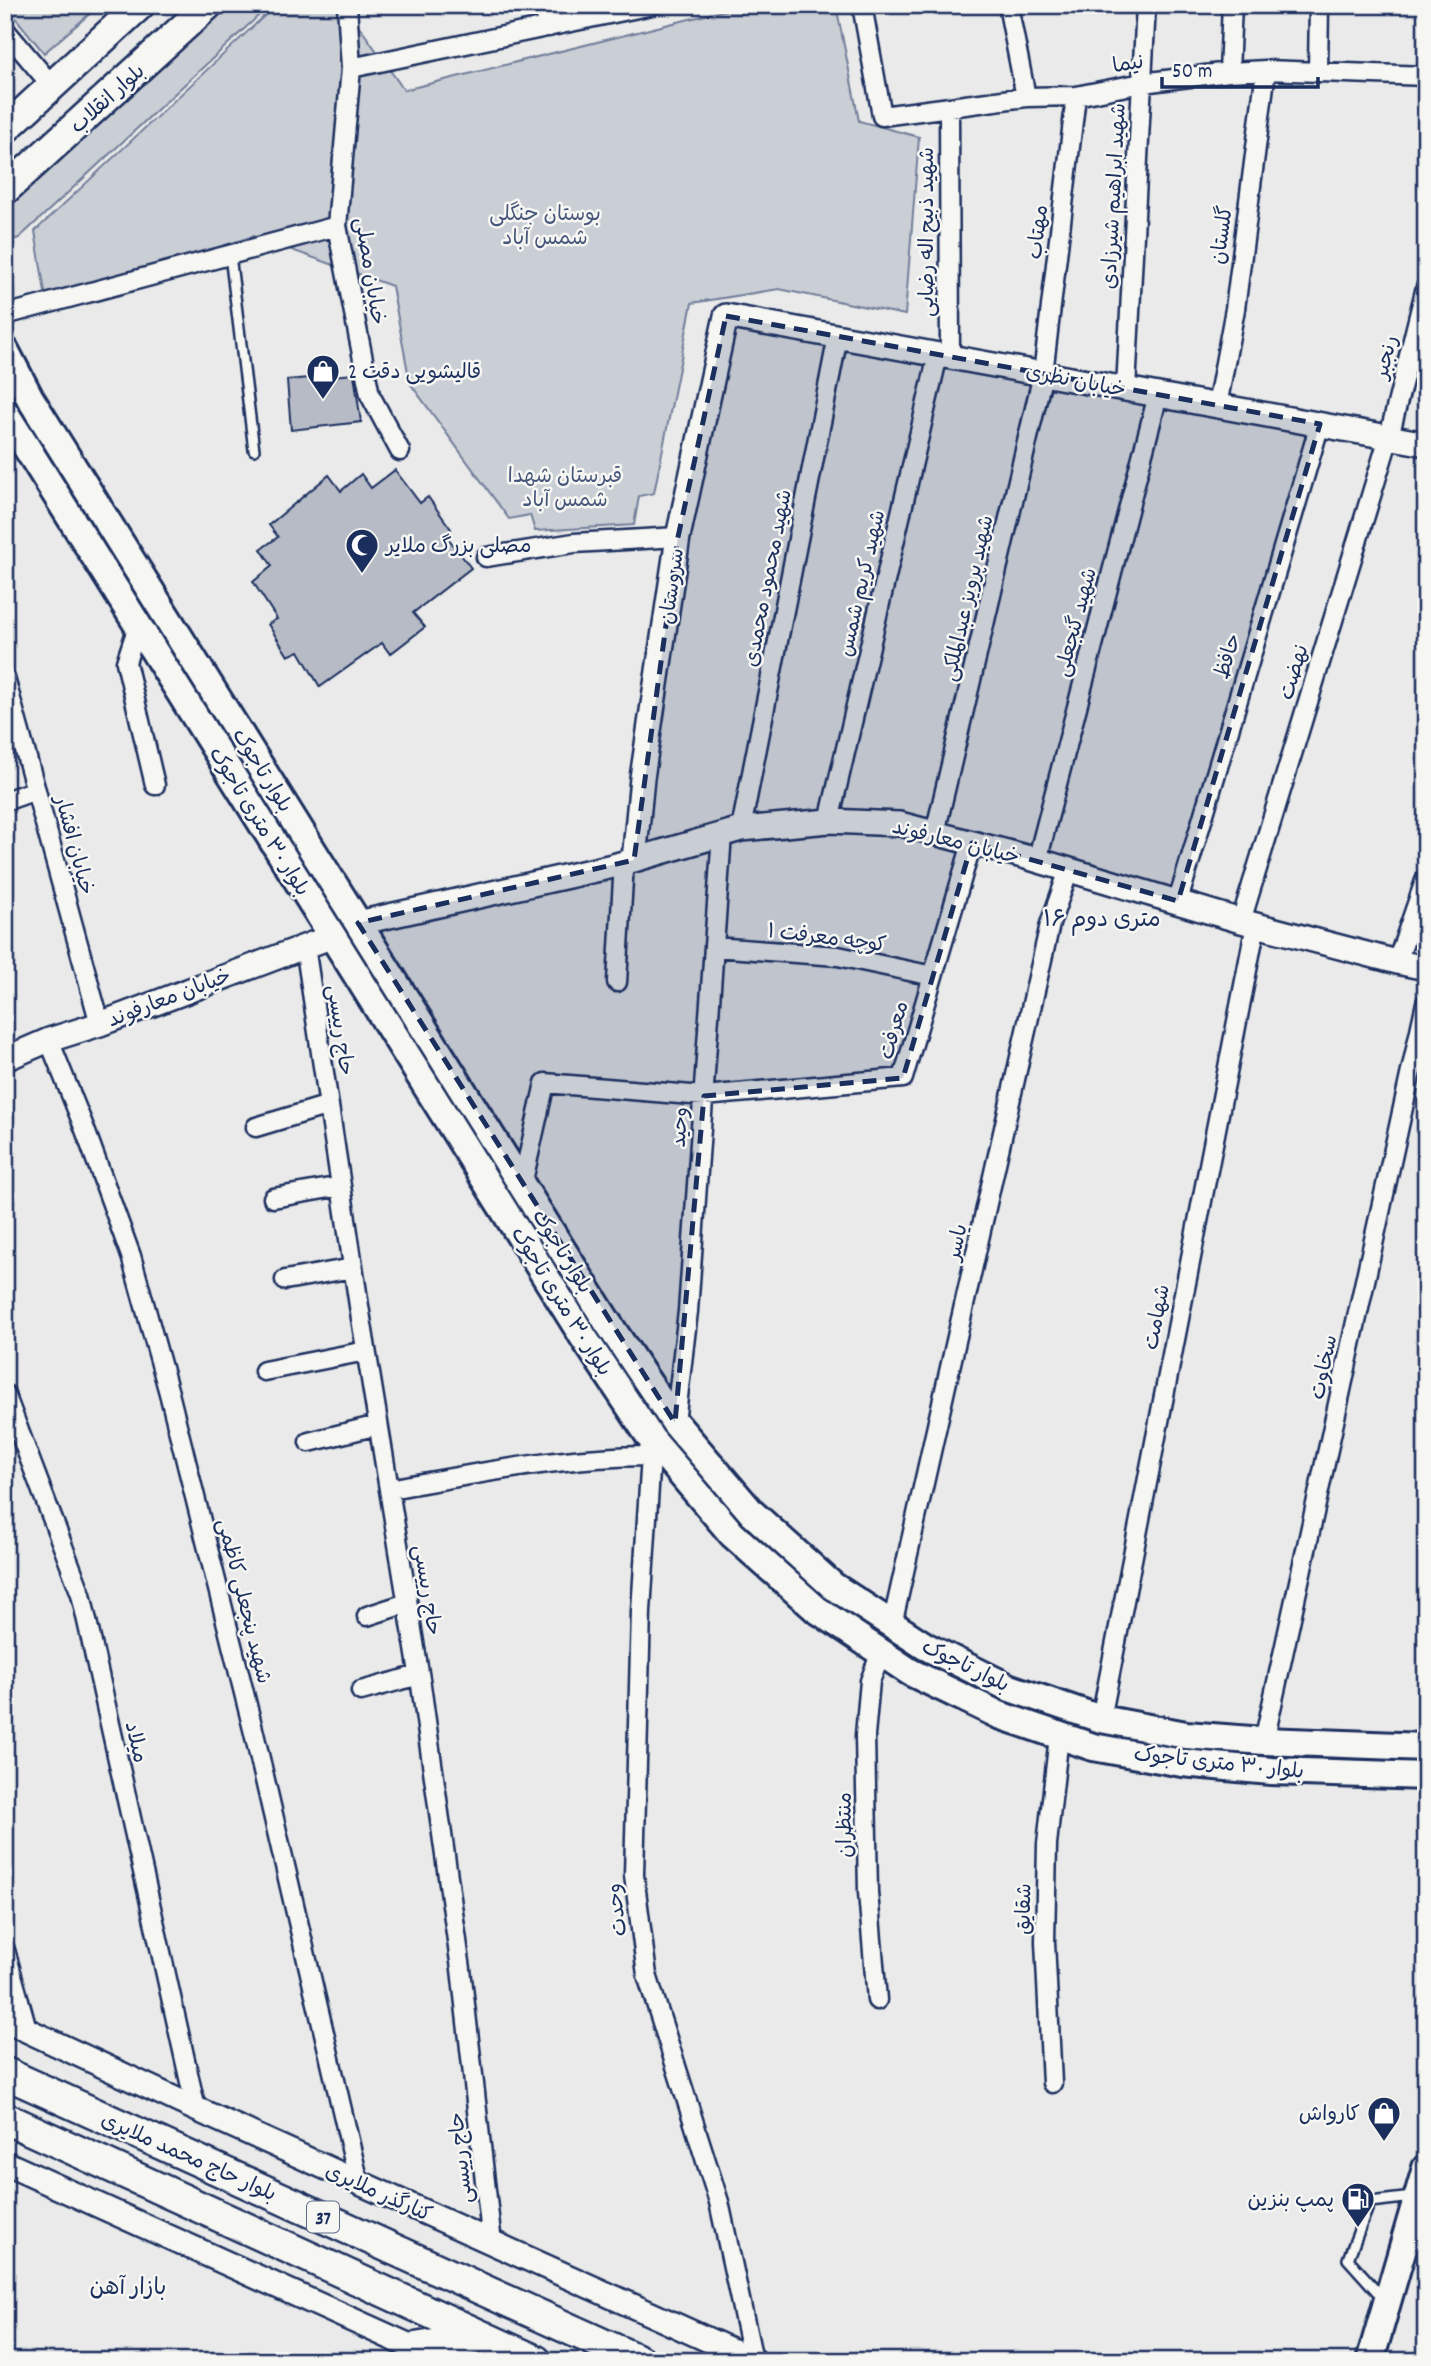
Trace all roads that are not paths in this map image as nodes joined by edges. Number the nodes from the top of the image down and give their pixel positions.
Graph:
1 (140, 5) edge
2 (208, 5) edge
3 (347, 5) edge
4 (543, 5) edge
5 (652, 5) edge
6 (862, 5) edge
7 (1008, 5) edge
8 (1146, 5) edge
9 (1232, 5) edge
10 (1319, 5) edge
11 (549, 27) junction
12 (5, 30) edge
13 (351, 68) junction
14 (1266, 70) junction
15 (1229, 72) junction
16 (1318, 72) junction
17 (1426, 76) edge
18 (1142, 83) junction
19 (52, 86) junction
20 (1076, 96) junction
21 (1026, 97) junction
22 (948, 107) junction
23 (5, 129) edge
24 (5, 190) edge
25 (337, 226) junction
26 (230, 255) junction
27 (1426, 287) edge
28 (5, 315) edge
29 (726, 316) joint
30 (838, 336) junction
31 (5, 350) edge
32 (944, 356) junction
33 (1043, 374) junction
34 (1126, 390) junction
35 (1158, 395) junction
36 (1217, 406) junction
37 (5, 413) edge
38 (1320, 424) junction
39 (1389, 437) junction
40 (1426, 444) edge
41 (254, 450) dead end
42 (400, 451) dead end
43 (678, 537) junction
44 (486, 557) dead end
45 (138, 626) junction
46 (5, 678) edge
47 (155, 785) dead end
48 (36, 790) junction
49 (5, 801) edge
50 (829, 821) junction
51 (732, 832) junction
52 (935, 833) junction
53 (972, 843) junction
54 (629, 861) junction
55 (1037, 861) junction
56 (1069, 870) junction
57 (1426, 878) edge
58 (1178, 901) junction
59 (1248, 922) junction
60 (358, 923) junction
61 (332, 936) junction
62 (305, 946) junction
63 (714, 947) junction
64 (1396, 962) junction
65 (1426, 968) edge
66 (933, 976) junction
67 (617, 982) dead end
68 (1426, 1003) edge
69 (100, 1024) junction
70 (49, 1040) junction
71 (5, 1059) edge
72 (704, 1096) junction
73 (329, 1105) junction
74 (256, 1126) dead end
75 (522, 1185) junction
76 (341, 1186) junction
77 (273, 1198) dead end
78 (353, 1268) junction
79 (285, 1280) dead end
80 (366, 1352) junction
81 (264, 1371) dead end
82 (5, 1394) edge
83 (675, 1423) junction
84 (378, 1424) junction
85 (309, 1442) dead end
86 (651, 1448) junction
87 (389, 1489) junction
88 (407, 1603) junction
89 (367, 1616) dead end
90 (892, 1625) junction
91 (881, 1653) junction
92 (419, 1675) junction
93 (361, 1691) dead end
94 (1101, 1719) junction
95 (1059, 1735) junction
96 (1264, 1741) junction
97 (1426, 1747) edge
98 (1426, 1776) edge
99 (5, 1950) edge
100 (877, 2000) dead end
101 (5, 2020) edge
102 (27, 2029) junction
103 (5, 2073) edge
104 (1052, 2083) dead end
105 (196, 2109) junction
106 (5, 2118) edge
107 (5, 2164) edge
108 (1426, 2168) edge
109 (359, 2183) junction
110 (1419, 2197) junction
111 (492, 2243) junction
112 (1388, 2303) junction
113 (484, 2337) junction
114 (415, 2348) junction
115 (754, 2360) edge
116 (443, 2361) edge
117 (536, 2361) edge
118 (640, 2361) edge
119 (1370, 2361) edge

1 - 19 main road
2 - 24 main road, بلوار انقلاب
3 - 13 street, خیابان مصلی
4 - 11 street
5 - 11 street
6 - 22 street, نیما
7 - 21 street
8 - 18 street, شهید ابراهیم شیرزادی
9 - 15 street
10 - 16 street
11 - 13 street
12 - 19 street
13 - 25 street, خیابان مصلی
14 - 15 street, نیما
14 - 16 street, نیما
14 - 36 street, گلستان
15 - 18 street, نیما
16 - 17 street, نیما
18 - 20 street, نیما
18 - 34 street, شهید ابراهیم شیرزادی
19 - 23 main road
20 - 21 street, نیما
20 - 33 street, مهتاب
21 - 22 street, نیما
22 - 32 street, شهید ذبیح اله رضایی
25 - 26 street
25 - 42 street, خیابان مصلی
26 - 28 street
26 - 41 lane
27 - 39 street, رنجبر
29 - 30 street, خیابان نظری
29 - 43 street, سروستان
30 - 32 street, خیابان نظری
30 - 51 street, شهید محمود محمدی
31 - 60 main road, بلوار تاجوک
32 - 33 street, خیابان نظری
32 - 50 street, شهید کریم شمس
33 - 34 street, خیابان نظری
33 - 52 street, شهید پرویز عبدالملکی
34 - 35 street, خیابان نظری
35 - 36 street, خیابان نظری
35 - 55 street, شهید گنجعلی
36 - 38 street, خیابان نظری
37 - 45 main road, بلوار ۳۰ متری تاجوک
38 - 39 street, خیابان نظری
38 - 58 street, حافظ
39 - 40 street, خیابان نظری
39 - 59 street, نهضت
43 - 44 street
43 - 54 street, سروستان
45 - 47 street
45 - 61 main road, بلوار ۳۰ متری تاجوک
46 - 48 street, خیابان افشار
48 - 49 street
48 - 69 street, خیابان افشار
50 - 51 street, خیابان معارفوند
50 - 52 street, خیابان معارفوند
51 - 54 street, خیابان معارفوند
51 - 63 street, وحید
52 - 53 street, خیابان معارفوند
53 - 55 street, خیابان معارفوند
53 - 66 street, معرفت
54 - 60 street, خیابان معارفوند
54 - 67 street
55 - 56 street, خیابان معارفوند
56 - 58 street, خیابان معارفوند
56 - 90 street, یاسر
57 - 64 street
58 - 59 street, خیابان معارفوند
59 - 64 street, خیابان معارفوند
59 - 94 street, شهامت
60 - 61 main road
60 - 75 main road, بلوار تاجوک
61 - 62 street, خیابان معارفوند
61 - 86 main road, بلوار ۳۰ متری تاجوک
62 - 69 street, خیابان معارفوند
62 - 73 street, حاج رییسی
63 - 66 street, کوچه معرفت ۱
63 - 72 street, وحید
64 - 65 street, خیابان معارفوند
66 - 72 street, معرفت
68 - 96 street, سخاوت
69 - 70 street, خیابان معارفوند
70 - 71 street, خیابان معارفوند
70 - 109 street, شهید پنجعلی کاظمی
72 - 75 street
72 - 83 street, وحید
73 - 74 street
73 - 76 street, حاج رییسی
75 - 83 main road, بلوار تاجوک
76 - 77 street
76 - 78 street, حاج رییسی
78 - 79 street
78 - 80 street, حاج رییسی
80 - 81 street
80 - 84 street, حاج رییسی
82 - 105 street, میلاد
83 - 90 main road, بلوار تاجوک
84 - 85 street
84 - 87 street, حاج رییسی
86 - 87 street
86 - 91 main road, بلوار ۳۰ متری تاجوک
86 - 115 street, وحدت
87 - 88 street, حاج رییسی
88 - 89 street
88 - 92 street, حاج رییسی
90 - 94 main road, بلوار تاجوک
91 - 95 main road, بلوار ۳۰ متری تاجوک
91 - 100 street, منتظران
92 - 93 street
92 - 111 street, حاج رییسی
94 - 96 main road, بلوار تاجوک
95 - 98 main road, بلوار ۳۰ متری تاجوک
95 - 104 street, شقایق
96 - 97 main road, بلوار تاجوک
99 - 102 street
101 - 102 street, کنارگذر ملایری
102 - 105 street, کنارگذر ملایری
103 - 118 highway, بلوار حاج محمد ملایری / 37
105 - 109 street, کنارگذر ملایری
106 - 113 highway, بلوار حاج محمد ملایری / 37
107 - 114 street
108 - 110 main road
109 - 111 street, کنارگذر ملایری
110 - 112 main road
110 - 112 lane
111 - 115 street, کنارگذر ملایری
112 - 119 main road
113 - 114 highway
113 - 117 highway, بلوار حاج محمد ملایری / 37
114 - 116 street

